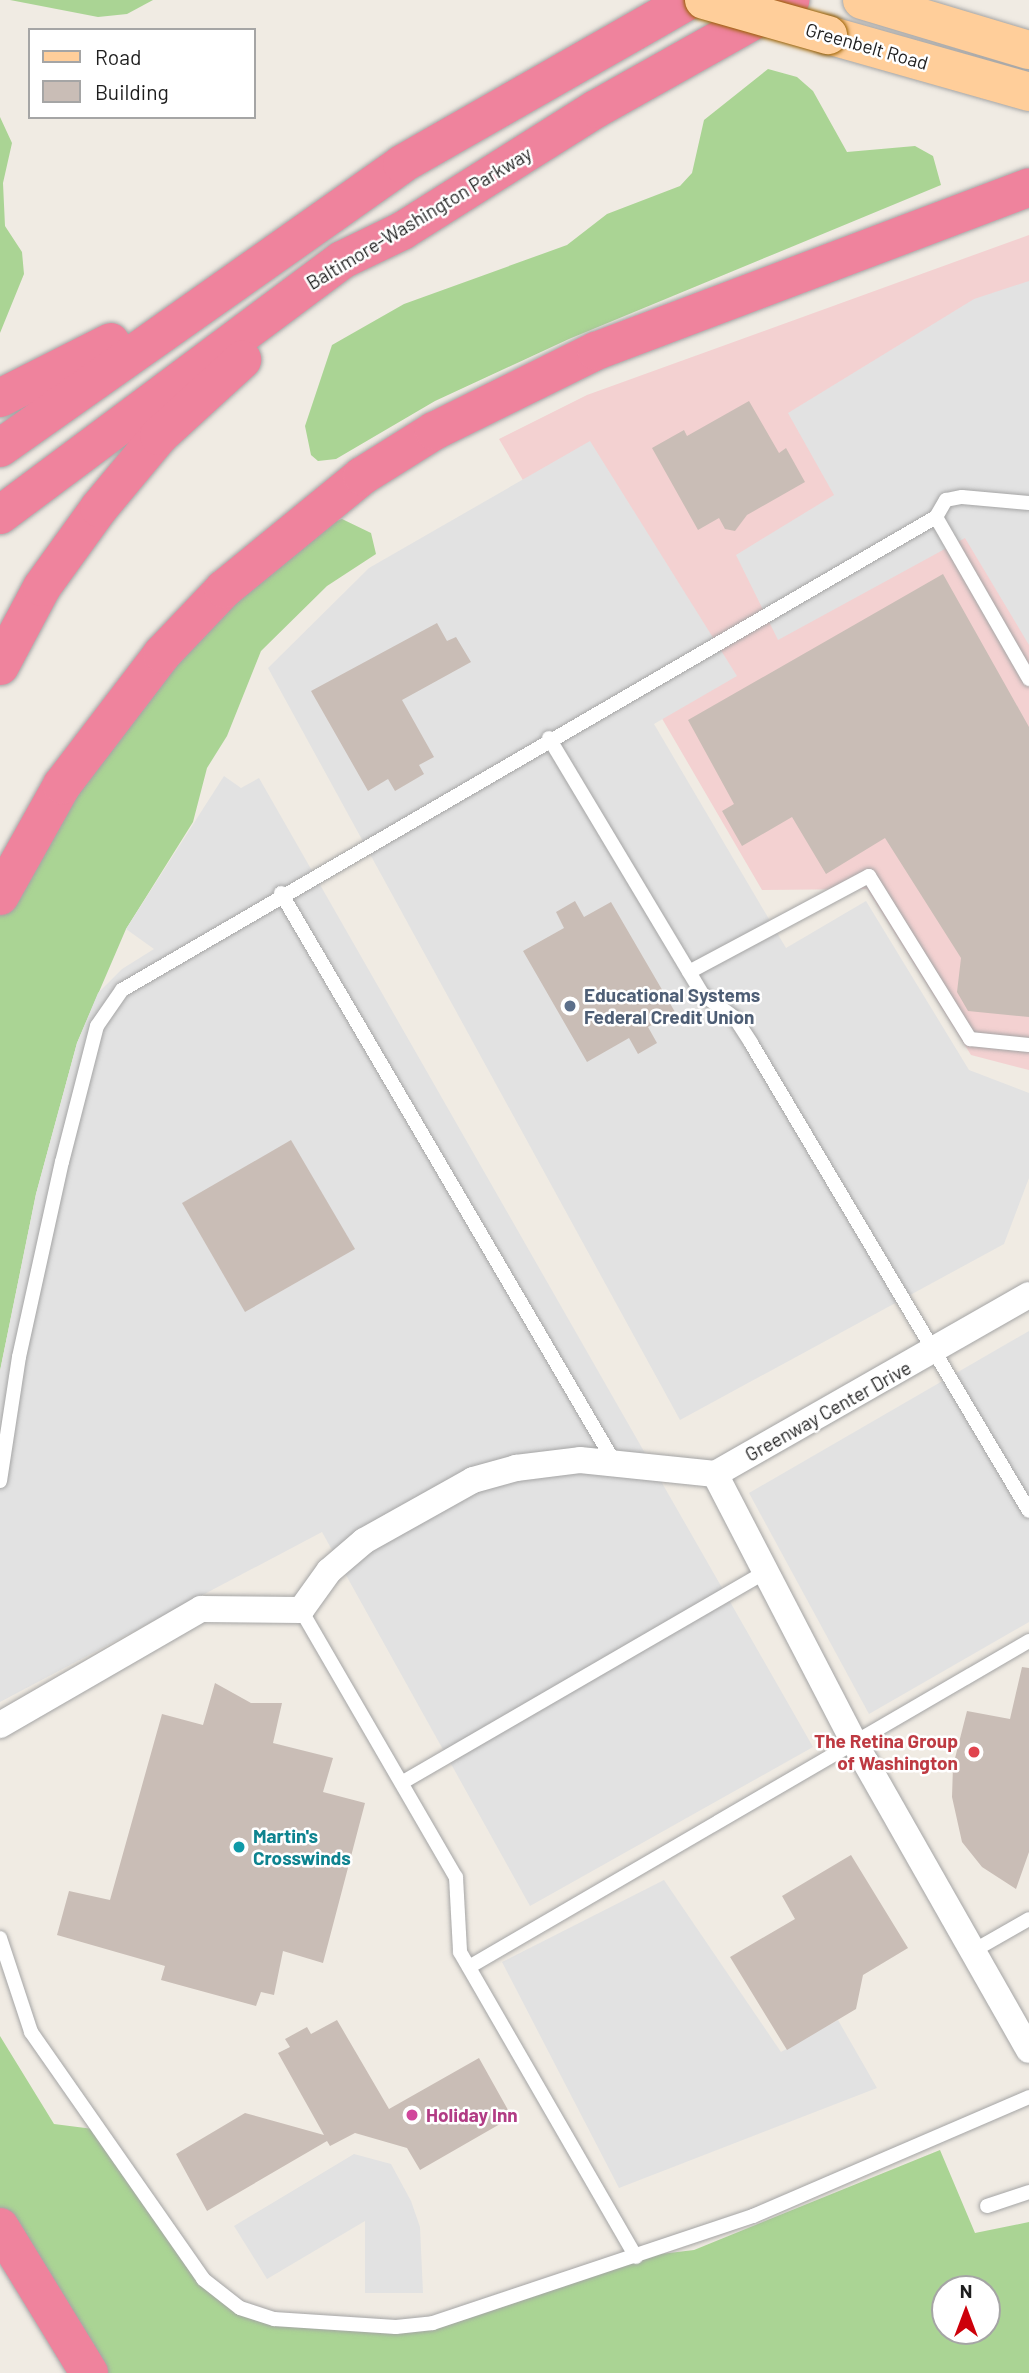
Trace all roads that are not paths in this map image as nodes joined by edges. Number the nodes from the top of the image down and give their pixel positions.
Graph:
1 (704, 0) edge
2 (790, 0) edge
3 (871, 3) edge
4 (678, 4) edge
5 (1029, 50) edge
6 (1029, 92) edge
7 (402, 164) junction
8 (1029, 187) edge
9 (402, 231) junction
10 (0, 398) edge
11 (0, 448) edge
12 (1029, 503) edge
13 (0, 515) edge
14 (936, 517) junction
15 (0, 666) edge
16 (1029, 679) edge
17 (549, 738) junction
18 (282, 893) junction
19 (0, 896) edge
20 (689, 972) junction
21 (1029, 1045) edge
22 (1029, 1295) edge
23 (936, 1350) junction
24 (613, 1460) junction
25 (715, 1474) junction
26 (0, 1481) edge
27 (1029, 1511) edge
28 (763, 1573) junction
29 (301, 1610) junction
30 (1029, 1641) edge
31 (0, 1725) edge
32 (854, 1742) junction
33 (403, 1782) junction
34 (1029, 1919) edge
35 (0, 1938) edge
36 (973, 1951) junction
37 (468, 1967) junction
38 (1029, 2050) edge
39 (1029, 2097) edge
40 (1029, 2192) edge
41 (987, 2206) dead end
42 (0, 2227) edge
43 (636, 2257) junction
44 (0, 2278) edge
45 (70, 2373) edge
46 (89, 2373) edge

1 - 6 main road, Greenbelt Road, bridge
2 - 9 highway, Baltimore-Washington Parkway
3 - 5 main road
4 - 7 highway
7 - 10 highway
7 - 11 highway
8 - 19 highway
9 - 13 highway, Baltimore-Washington Parkway
9 - 15 highway
12 - 14 lane
14 - 16 lane
14 - 17 lane
17 - 18 lane
17 - 20 lane
18 - 24 lane
18 - 26 lane
20 - 21 lane
20 - 23 lane
22 - 23 street, Greenway Center Drive
23 - 25 street, Greenway Center Drive
23 - 27 lane
24 - 25 street
24 - 29 street
25 - 28 street
28 - 32 street
28 - 33 lane
29 - 31 street
29 - 33 lane
30 - 32 lane
32 - 36 street
32 - 37 lane
33 - 37 lane
34 - 36 lane
35 - 43 lane
36 - 38 street
37 - 43 lane
39 - 43 lane
40 - 41 lane
42 - 46 highway
44 - 45 highway

